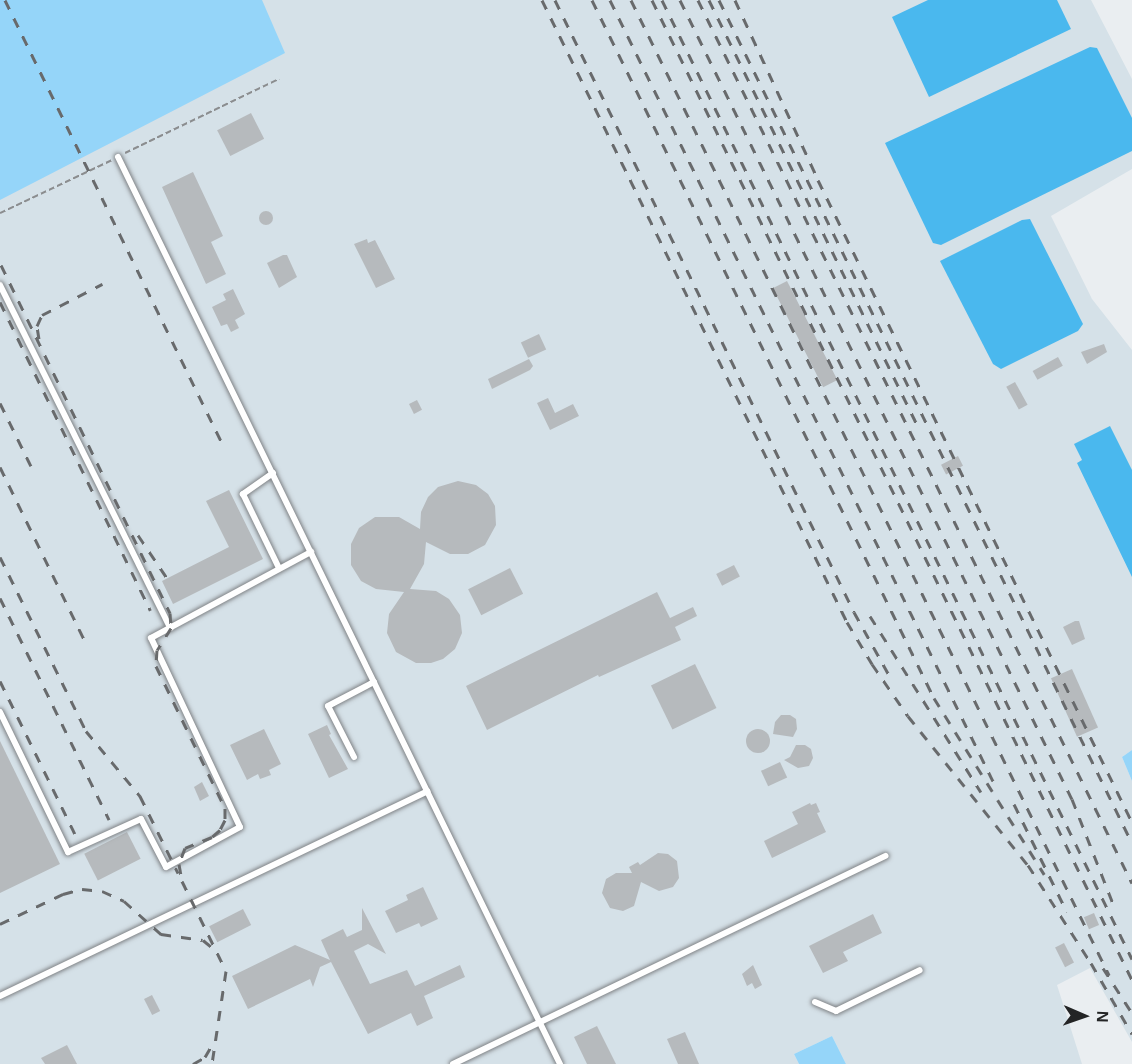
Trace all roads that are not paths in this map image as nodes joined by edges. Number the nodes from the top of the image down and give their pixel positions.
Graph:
1 (118, 157) road end
2 (0, 285) edge
3 (273, 473) junction
4 (311, 552) junction
5 (279, 568) junction
6 (171, 627) junction
7 (374, 682) junction
8 (0, 711) edge
9 (354, 756) dead end
10 (427, 790) junction
11 (886, 856) dead end
12 (920, 970) dead end
13 (0, 996) edge
14 (815, 1002) dead end
15 (539, 1022) junction
16 (453, 1064) edge
17 (560, 1064) edge

1 - 3 lane
2 - 6 lane
3 - 4 lane
3 - 5 lane
4 - 5 lane
4 - 7 lane
5 - 6 lane
6 - 8 lane
7 - 9 lane
7 - 10 lane
10 - 13 lane
10 - 15 lane
11 - 15 lane
12 - 14 lane
15 - 16 lane
15 - 17 lane

